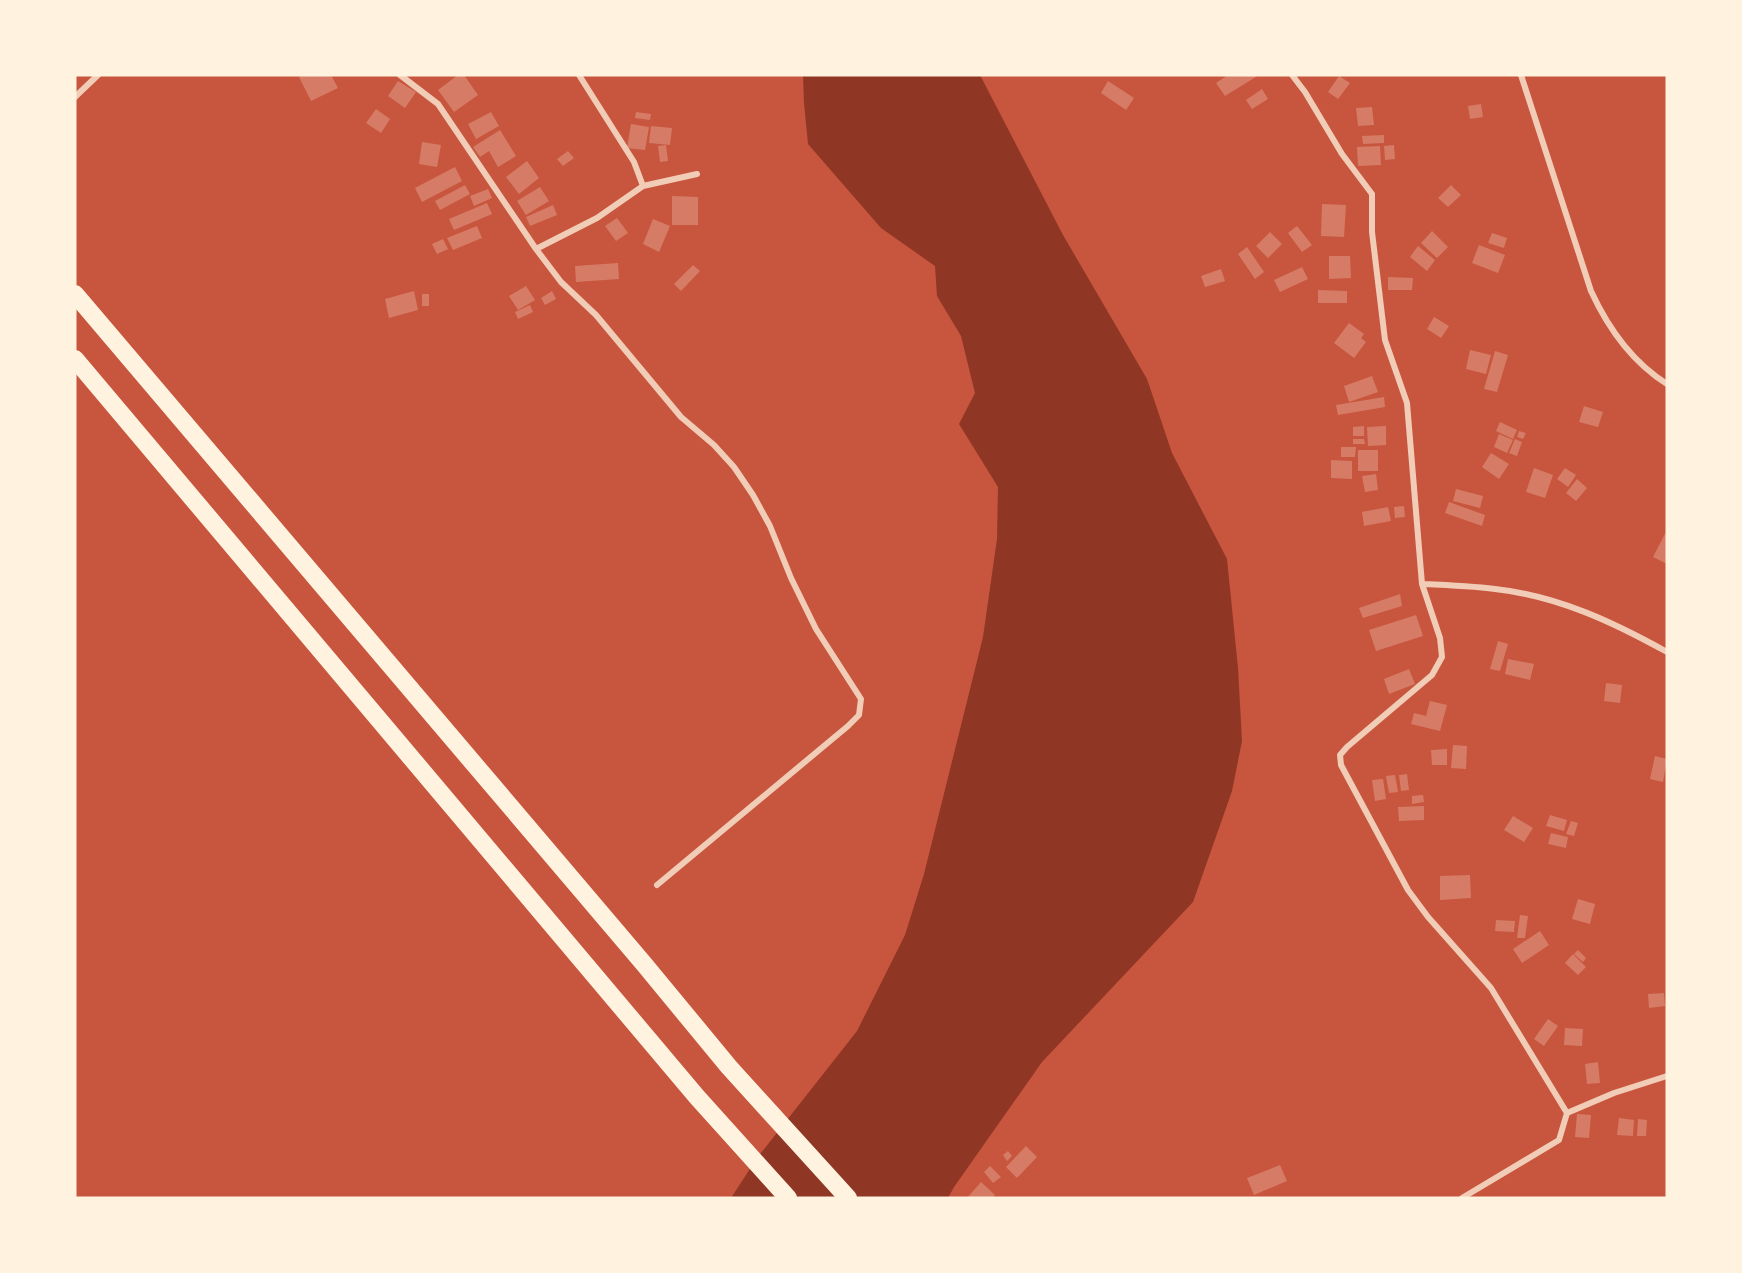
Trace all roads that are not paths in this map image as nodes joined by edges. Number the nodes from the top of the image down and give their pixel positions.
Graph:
1 (98, 75) edge
2 (400, 75) edge
3 (579, 75) edge
4 (1292, 75) edge
5 (1521, 75) edge
6 (75, 97) edge
7 (697, 174) dead end
8 (643, 186) junction
9 (536, 249) junction
10 (75, 294) edge
11 (75, 359) edge
12 (1667, 384) edge
13 (1422, 584) junction
14 (1667, 652) edge
15 (657, 885) dead end
16 (1667, 1076) edge
17 (1567, 1113) junction
18 (788, 1198) edge
19 (848, 1198) edge
20 (1462, 1198) edge

1 - 6 street
2 - 9 street
3 - 8 street
4 - 13 street
5 - 12 street
7 - 8 street
8 - 9 street
9 - 15 street
10 - 19 highway
11 - 18 highway
13 - 14 street
13 - 17 street
16 - 17 street
17 - 20 street

